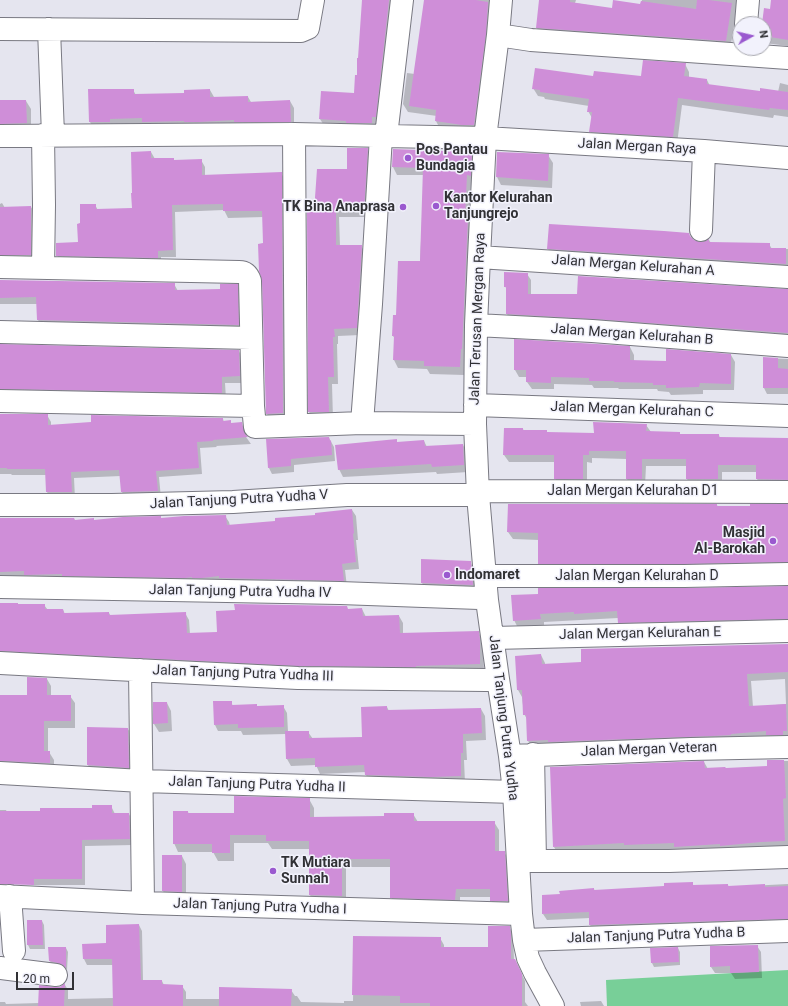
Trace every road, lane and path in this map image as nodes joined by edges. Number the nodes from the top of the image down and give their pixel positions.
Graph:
1 (313, 0) edge
2 (402, 0) edge
3 (501, 0) edge
4 (748, 0) edge
5 (747, 16) edge
6 (0, 29) edge
7 (49, 29) junction
8 (498, 35) junction
9 (732, 50) edge
10 (772, 56) edge
11 (788, 58) edge
12 (294, 134) junction
13 (48, 135) junction
14 (0, 136) edge
15 (384, 136) junction
16 (485, 138) junction
17 (704, 151) junction
18 (788, 158) edge
19 (701, 230) dead end
20 (479, 257) junction
21 (0, 266) edge
22 (43, 268) junction
23 (788, 277) edge
24 (476, 325) junction
25 (0, 332) edge
26 (251, 338) junction
27 (788, 346) edge
28 (0, 401) edge
29 (253, 406) junction
30 (475, 414) junction
31 (788, 416) edge
32 (362, 423) junction
33 (296, 425) junction
34 (788, 492) edge
35 (478, 493) junction
36 (0, 505) edge
37 (788, 574) edge
38 (485, 576) junction
39 (0, 587) edge
40 (483, 599) junction
41 (788, 631) edge
42 (493, 638) junction
43 (0, 663) edge
44 (140, 670) junction
45 (492, 679) junction
46 (788, 747) edge
47 (533, 754) junction
48 (510, 756) junction
49 (0, 773) edge
50 (142, 781) junction
51 (514, 792) junction
52 (788, 857) edge
53 (526, 861) junction
54 (5, 896) edge
55 (143, 903) junction
56 (520, 914) junction
57 (788, 930) edge
58 (524, 940) junction
59 (14, 951) dead end
60 (0, 968) edge
61 (56, 975) dead end
62 (553, 1006) edge

1 - 7 street
2 - 15 street
3 - 8 street, Jalan Terusan Mergan Raya
4 - 5 street
6 - 7 street
7 - 13 street
8 - 9 street
8 - 16 street, Jalan Terusan Mergan Raya
10 - 11 street
12 - 13 street, Jalan Mergan Raya
12 - 15 street, Jalan Mergan Raya
12 - 33 street
13 - 14 street, Jalan Mergan Raya
13 - 22 street
15 - 16 street, Jalan Mergan Raya
15 - 32 street
16 - 17 street, Jalan Mergan Raya
16 - 20 street, Jalan Terusan Mergan Raya
17 - 18 street, Jalan Mergan Raya
17 - 19 street
20 - 23 street, Jalan Mergan Kelurahan A
20 - 24 street, Jalan Terusan Mergan Raya
21 - 22 street
22 - 26 street
24 - 27 street, Jalan Mergan Kelurahan B
24 - 30 street, Jalan Terusan Mergan Raya
25 - 26 street
26 - 29 street
28 - 29 street
29 - 33 street, Jalan Mergan Kelurahan C
30 - 31 street, Jalan Mergan Kelurahan C
30 - 32 street, Jalan Mergan Kelurahan C
30 - 35 street, Jalan Tanjung Putra Yudha
32 - 33 street, Jalan Mergan Kelurahan C
34 - 35 street, Jalan Mergan Kelurahan D1
35 - 36 street, Jalan Tanjung Putra Yudha V
35 - 38 street, Jalan Tanjung Putra Yudha
37 - 38 street, Jalan Mergan Kelurahan D
38 - 40 street, Jalan Tanjung Putra Yudha
39 - 40 street, Jalan Tanjung Putra Yudha IV
40 - 42 street, Jalan Tanjung Putra Yudha
41 - 42 street, Jalan Mergan Kelurahan E
42 - 45 street, Jalan Tanjung Putra Yudha
43 - 44 street, Jalan Tanjung Putra Yudha III
44 - 45 street, Jalan Tanjung Putra Yudha III
44 - 50 street
45 - 48 street, Jalan Tanjung Putra Yudha
46 - 47 street, Jalan Mergan Veteran
47 - 48 street, Jalan Mergan Veteran
47 - 53 street
48 - 51 street, Jalan Tanjung Putra Yudha
49 - 50 street, Jalan Tanjung Putra Yudha II
50 - 51 street, Jalan Tanjung Putra Yudha II
50 - 55 street
51 - 53 street, Jalan Tanjung Putra Yudha
52 - 53 street
53 - 56 street, Jalan Tanjung Putra Yudha
54 - 55 street, Jalan Tanjung Putra Yudha I
54 - 59 street
55 - 56 street, Jalan Tanjung Putra Yudha I
56 - 58 street, Jalan Tanjung Putra Yudha
57 - 58 street, Jalan Tanjung Putra Yudha B
58 - 62 street, Jalan Tanjung Putra Yudha
60 - 61 street

